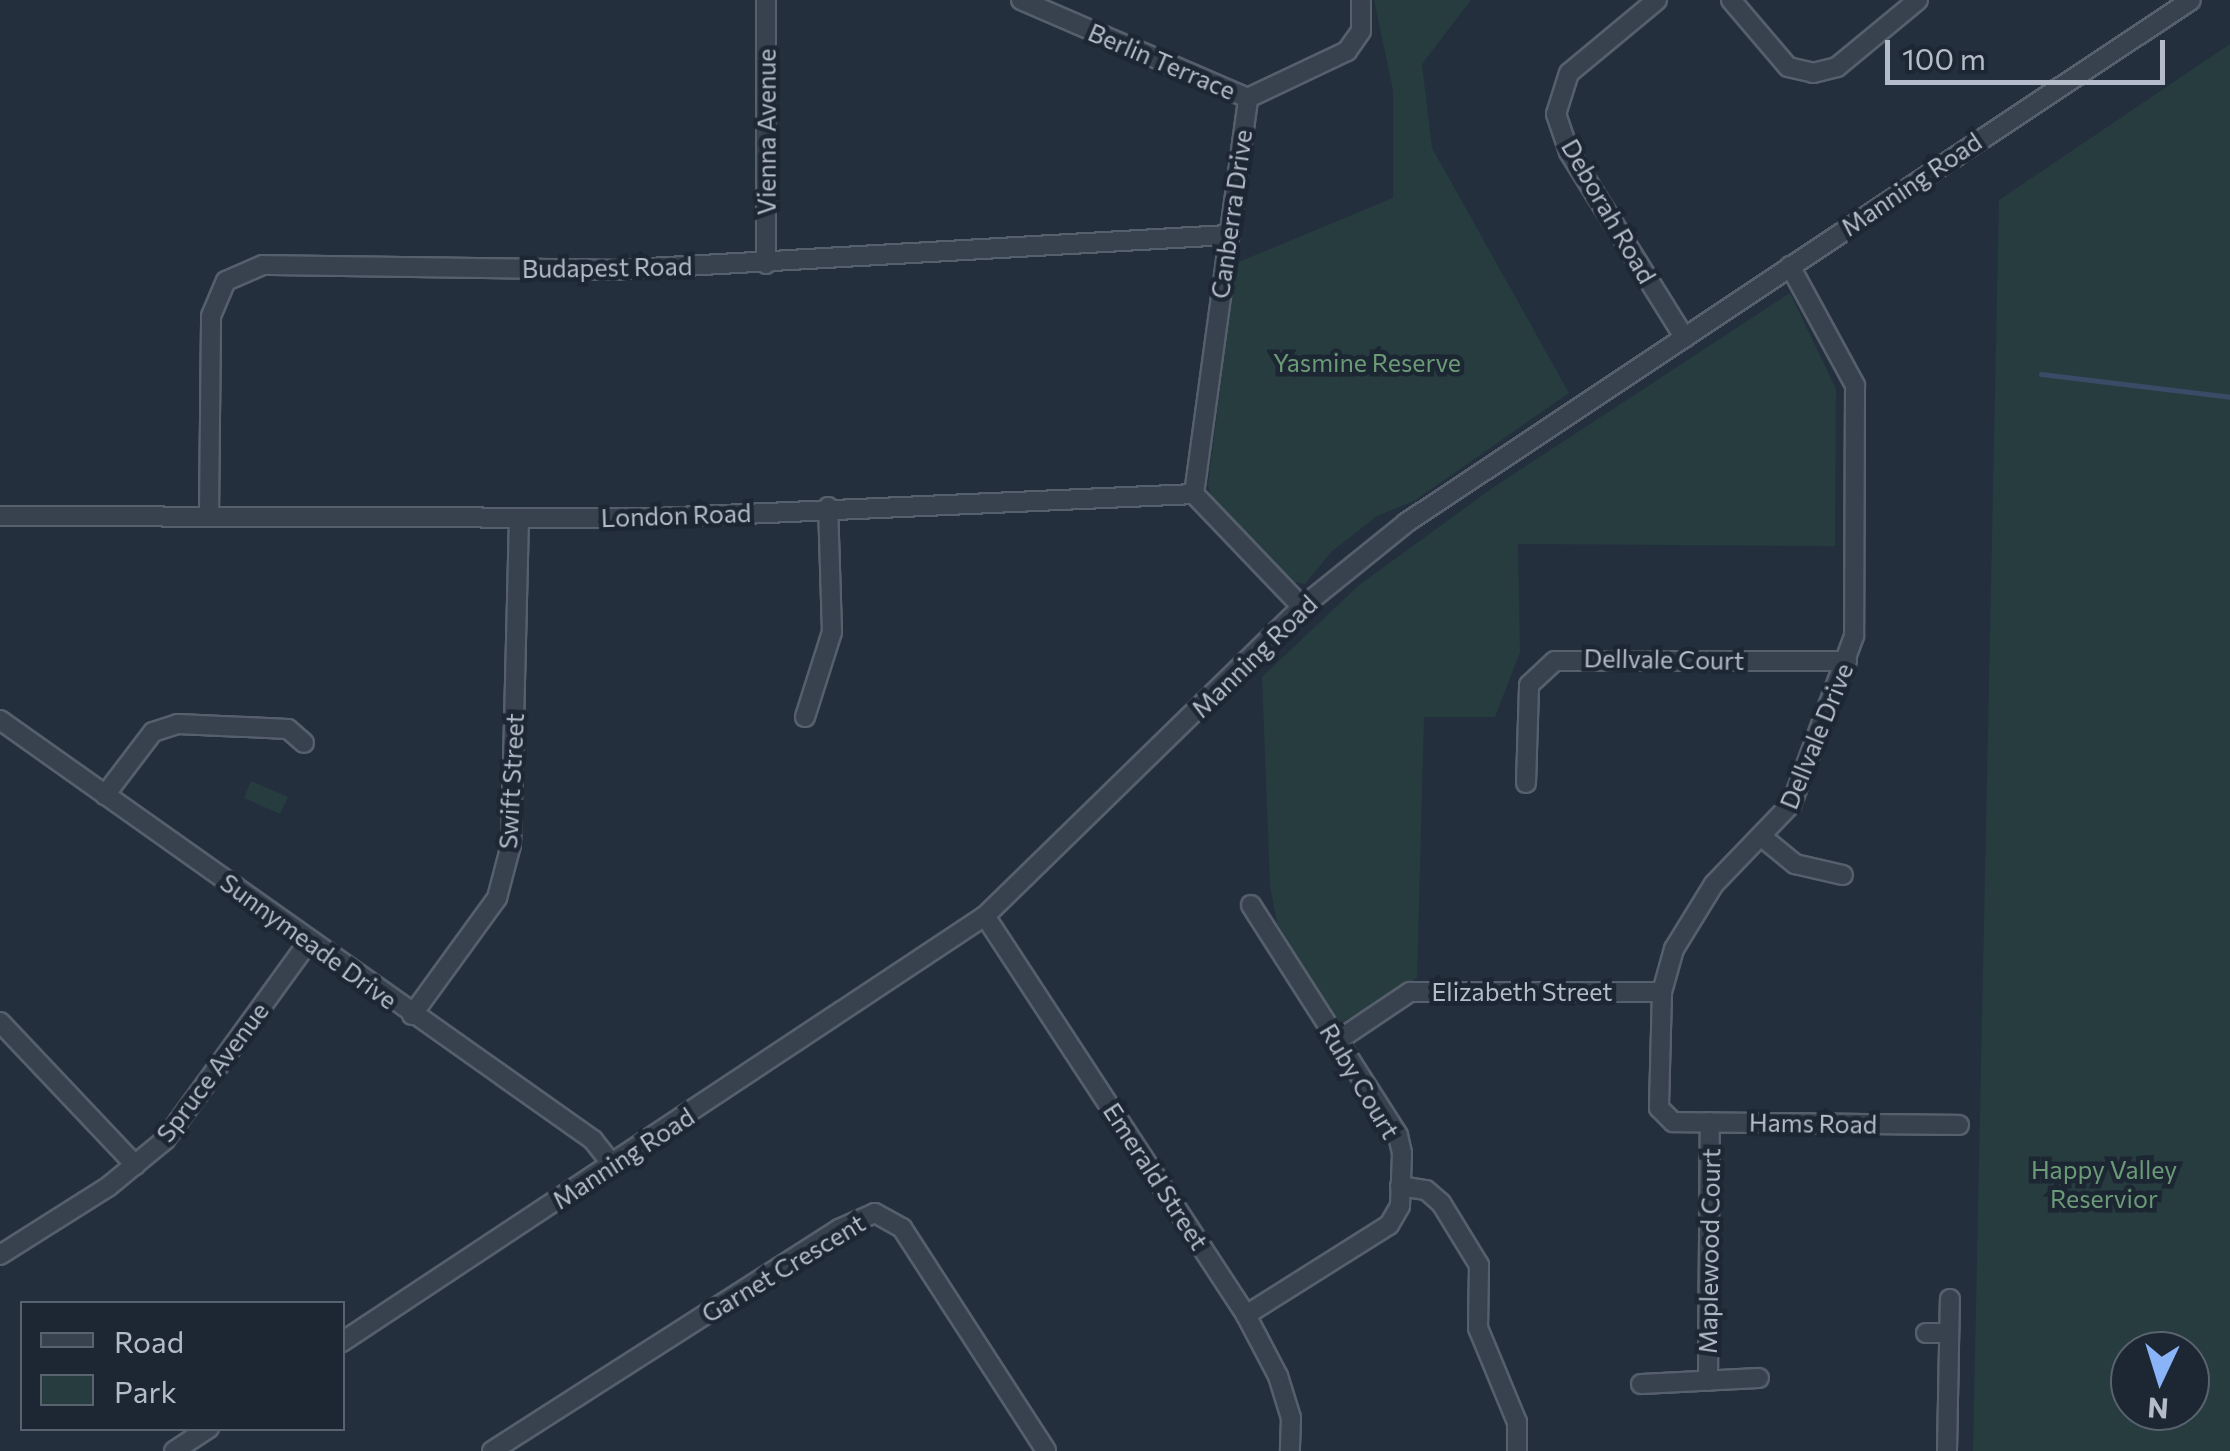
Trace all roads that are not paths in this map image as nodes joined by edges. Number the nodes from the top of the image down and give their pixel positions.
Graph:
1 (766, 0) edge
2 (1021, 0) edge
3 (1360, 0) edge
4 (1657, 0) edge
5 (1731, 0) edge
6 (1918, 0) edge
7 (2191, 0) edge
8 (1248, 98) junction
9 (1227, 235) junction
10 (766, 264) junction
11 (1790, 266) junction
12 (1685, 338) junction
13 (1194, 494) junction
14 (828, 507) junction
15 (209, 514) junction
16 (0, 516) edge
17 (518, 518) junction
18 (1302, 608) junction
19 (1848, 662) junction
20 (805, 717) dead end
21 (0, 720) edge
22 (304, 743) dead end
23 (1526, 783) dead end
24 (105, 795) junction
25 (1762, 837) junction
26 (1844, 875) dead end
27 (1250, 904) dead end
28 (985, 916) junction
29 (309, 941) junction
30 (1662, 992) junction
31 (412, 1015) junction
32 (0, 1022) edge
33 (1337, 1041) junction
34 (1667, 1118) joint
35 (1710, 1122) junction
36 (1960, 1125) dead end
37 (135, 1165) junction
38 (613, 1166) junction
39 (1400, 1186) junction
40 (0, 1255) edge
41 (1950, 1299) dead end
42 (1246, 1315) junction
43 (1949, 1332) junction
44 (1926, 1333) dead end
45 (345, 1340) edge
46 (1759, 1378) dead end
47 (1708, 1380) junction
48 (1641, 1384) dead end
49 (201, 1439) edge
50 (174, 1451) edge
51 (492, 1451) edge
52 (1046, 1451) edge
53 (1290, 1451) edge
54 (1517, 1451) edge
55 (1947, 1451) edge

1 - 10 street, Vienna Avenue
2 - 8 street, Berlin Terrace
3 - 8 street, Canberra Drive
4 - 12 street, Deborah Road
5 - 6 street
7 - 11 street, Manning Road
8 - 9 street, Canberra Drive
9 - 10 street, Budapest Road
9 - 13 street, Canberra Drive
10 - 15 street, Budapest Road
11 - 12 street, Manning Road
11 - 19 street, Dellvale Drive
12 - 18 street, Manning Road
13 - 14 street, London Road
13 - 18 street
14 - 17 street, London Road
14 - 20 street
15 - 16 street, London Road
15 - 17 street, London Road
17 - 31 street, Swift Street
18 - 28 street, Manning Road
19 - 23 street, Dellvale Court
19 - 25 street, Dellvale Drive
21 - 24 street, Sunnymeade Drive
22 - 24 street
24 - 29 street, Sunnymeade Drive
25 - 26 street
25 - 30 street, Dellvale Drive
27 - 33 street, Ruby Court
28 - 38 street, Manning Road
28 - 42 street, Emerald Street
29 - 31 street, Sunnymeade Drive
29 - 37 street, Spruce Avenue
30 - 33 street, Elizabeth Street
30 - 34 street, Dellvale Drive
31 - 38 street, Sunnymeade Drive
32 - 37 street
33 - 39 street, Ruby Court
34 - 35 street, Hams Road
35 - 36 street, Hams Road
35 - 47 street, Maplewood Court
37 - 40 street, Spruce Avenue
38 - 45 street, Manning Road
39 - 42 street, Ruby Court
39 - 54 street
41 - 43 street
42 - 53 street, Emerald Street
43 - 44 street
43 - 55 street
46 - 47 street, Maplewood Court
47 - 48 street, Maplewood Court
49 - 50 street
51 - 52 street, Garnet Crescent

